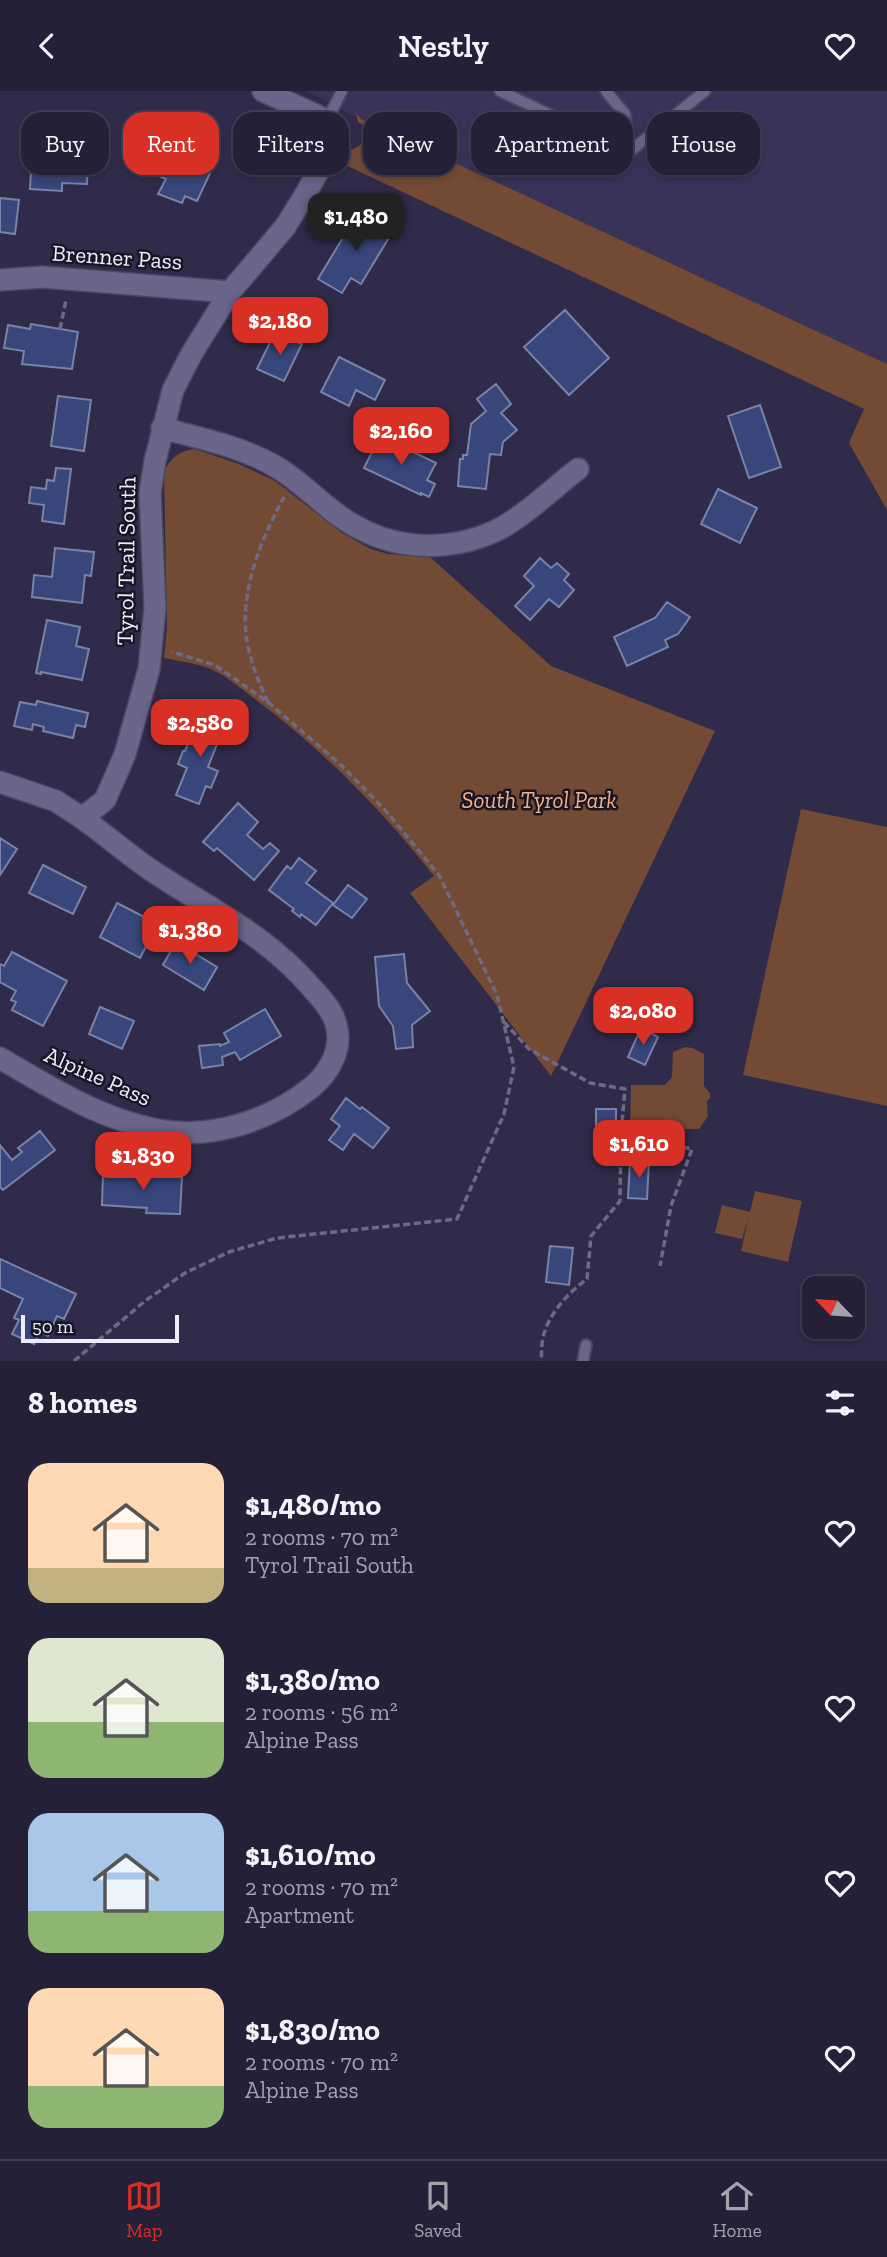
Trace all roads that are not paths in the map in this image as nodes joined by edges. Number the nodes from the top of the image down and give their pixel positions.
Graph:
1 (263, 91) edge
2 (342, 91) edge
3 (500, 91) edge
4 (606, 91) edge
5 (705, 91) edge
6 (309, 112) edge
7 (331, 112) edge
8 (544, 112) edge
9 (623, 112) edge
10 (633, 149) edge
11 (316, 175) edge
12 (0, 280) edge
13 (230, 292) junction
14 (162, 428) junction
15 (578, 469) dead end
16 (0, 782) edge
17 (82, 818) junction
18 (0, 1058) edge
19 (586, 1345) dead end
20 (583, 1361) edge

1 - 6 street
2 - 7 lane
3 - 8 lane
4 - 9 lane
5 - 10 lane
11 - 13 street, Tyrol Trail South
12 - 13 street, Brenner Pass
13 - 14 street, Tyrol Trail South
14 - 15 street
14 - 17 street, Tyrol Trail South
16 - 17 street
17 - 18 street, Alpine Pass
19 - 20 lane

